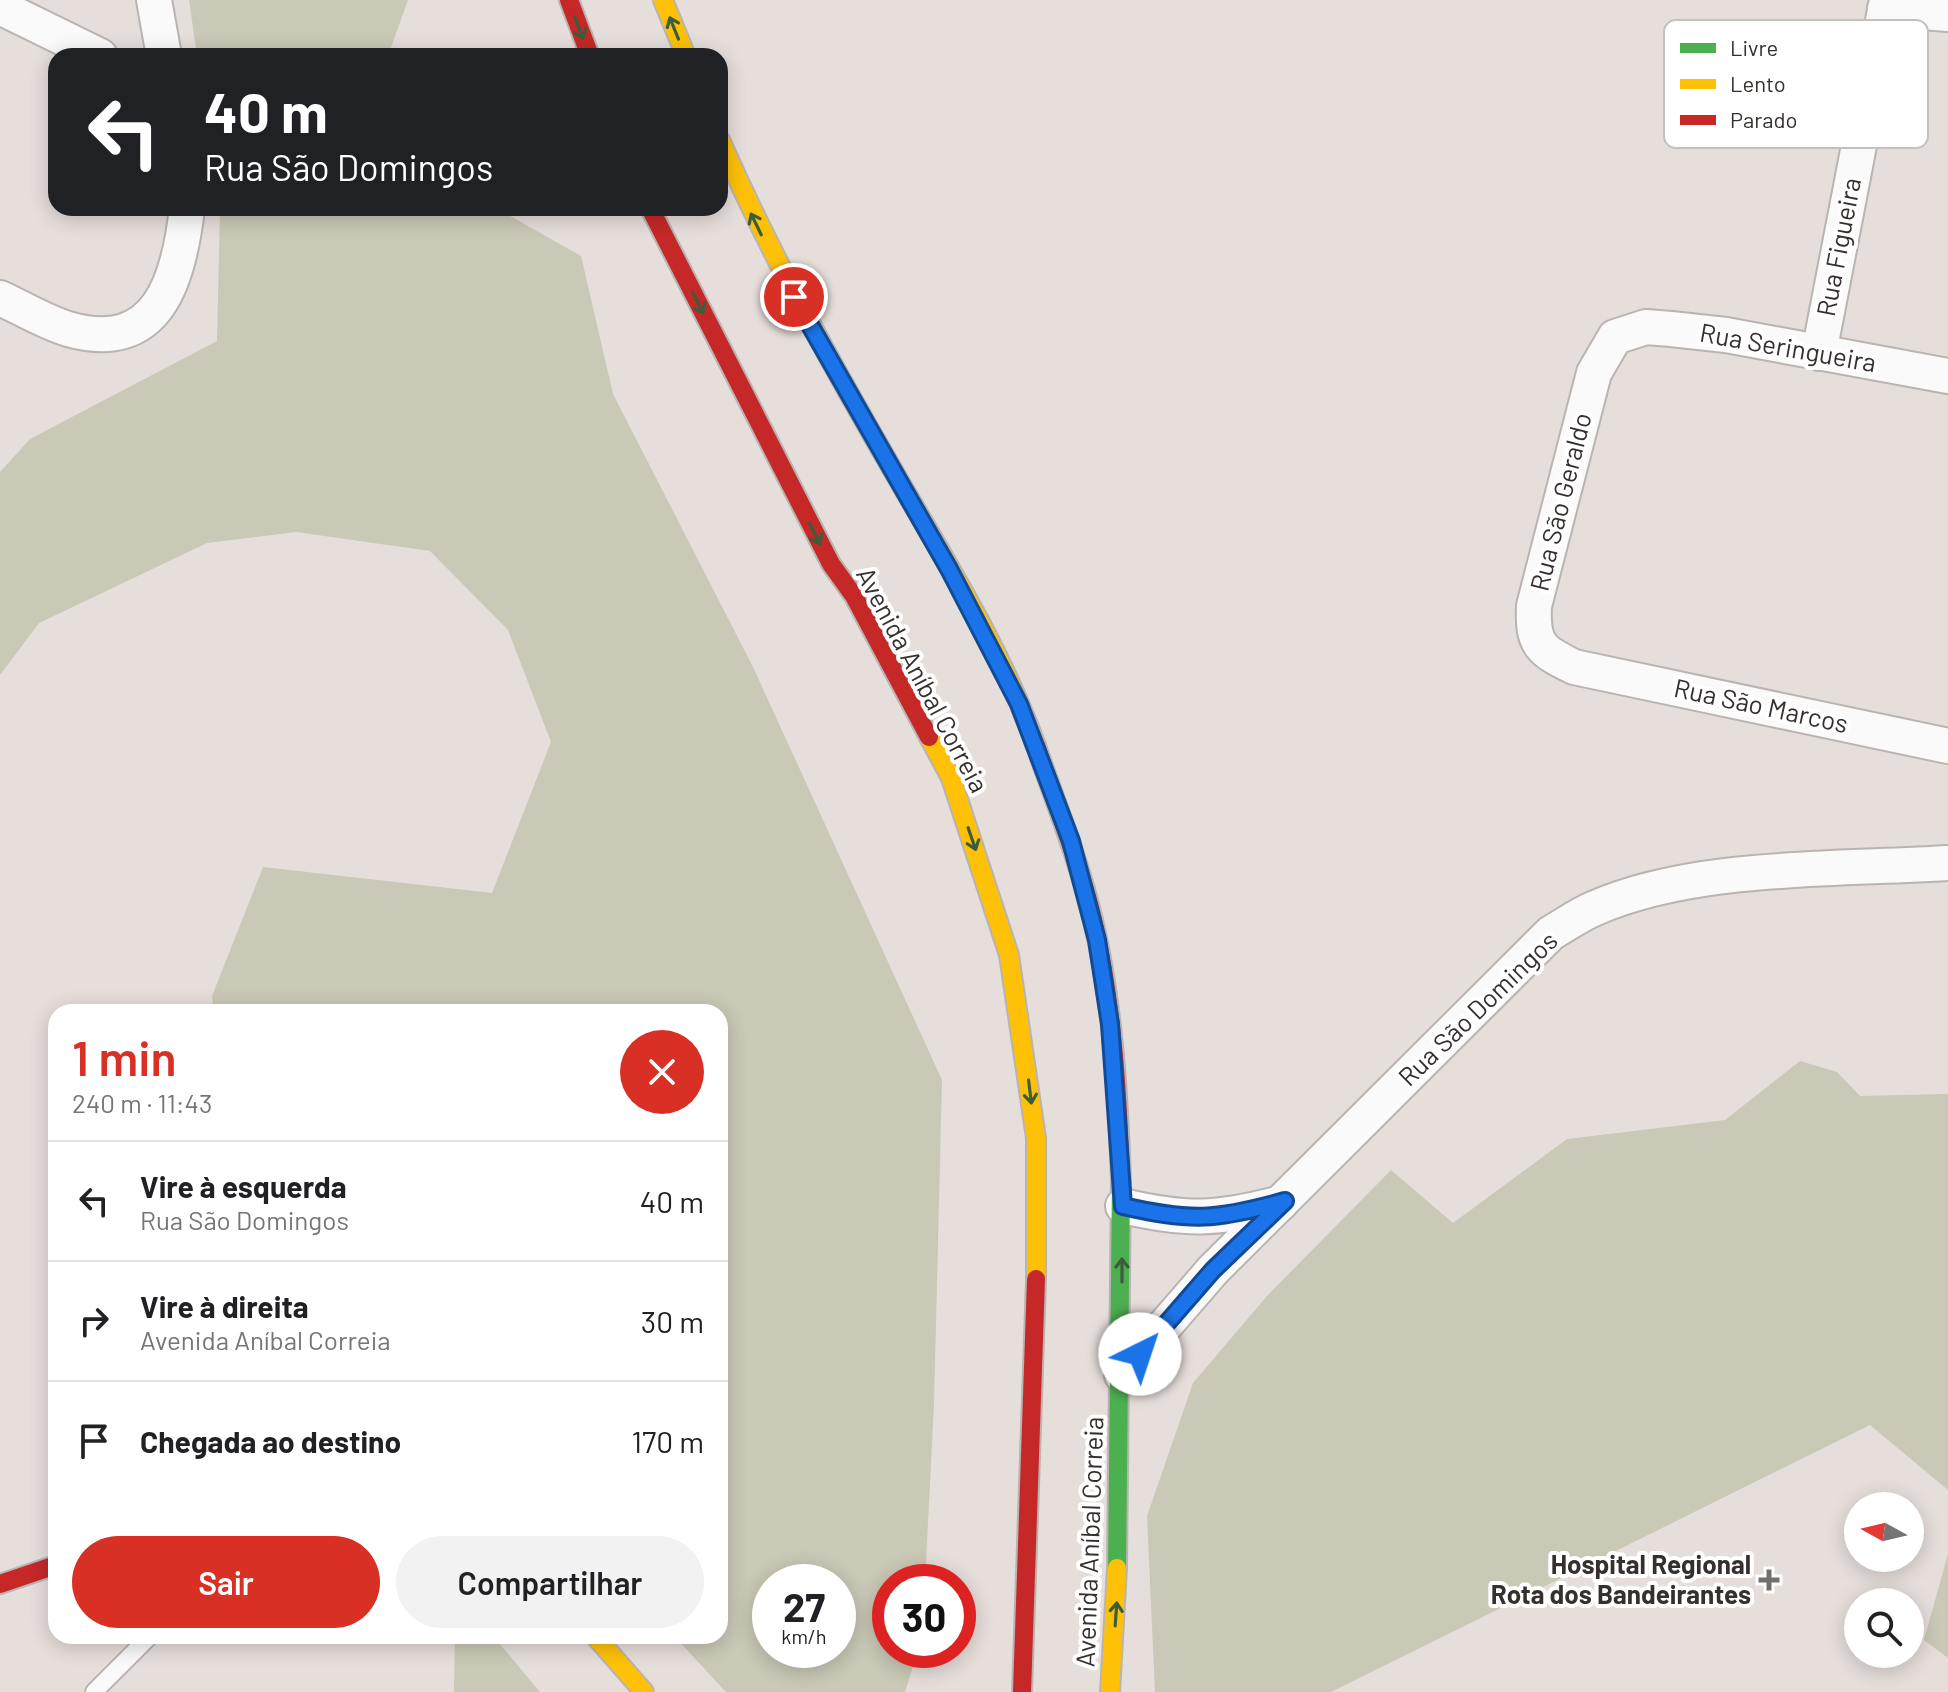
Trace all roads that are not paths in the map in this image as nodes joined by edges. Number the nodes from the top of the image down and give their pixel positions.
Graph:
1 (154, 0) edge
2 (569, 0) edge
3 (663, 0) edge
4 (1886, 4) edge
5 (0, 7) edge
6 (1948, 14) edge
7 (84, 48) edge
8 (163, 48) edge
9 (587, 48) edge
10 (683, 48) edge
11 (1858, 148) edge
12 (728, 159) edge
13 (186, 216) edge
14 (654, 216) edge
15 (0, 298) edge
16 (1628, 330) joint
17 (1819, 353) junction
18 (1948, 376) edge
19 (1574, 667) joint
20 (1948, 746) edge
21 (1948, 863) edge
22 (1285, 1201) junction
23 (1123, 1206) junction
24 (1122, 1375) junction
25 (48, 1568) edge
26 (0, 1584) edge
27 (142, 1644) edge
28 (602, 1644) edge
29 (94, 1692) edge
30 (644, 1692) edge
31 (1022, 1692) edge
32 (1110, 1692) edge

1 - 8 street
2 -> 9 main road
10 -> 3 main road
4 - 6 street
5 - 7 street
11 - 17 street, Rua Figueira
23 -> 12 main road, Avenida Aníbal Correia
13 - 15 street
14 -> 31 main road, Avenida Aníbal Correia
16 - 17 street, Rua Seringueira
16 - 19 street, Rua São Geraldo
17 - 18 street, Rua Seringueira
19 - 20 street, Rua São Marcos
21 - 22 street, Rua São Domingos
22 - 23 street
22 - 24 street, Rua São Domingos
24 -> 23 main road, Avenida Aníbal Correia
32 -> 24 main road, Avenida Aníbal Correia
25 - 26 main road
27 - 29 lane
28 - 30 main road

